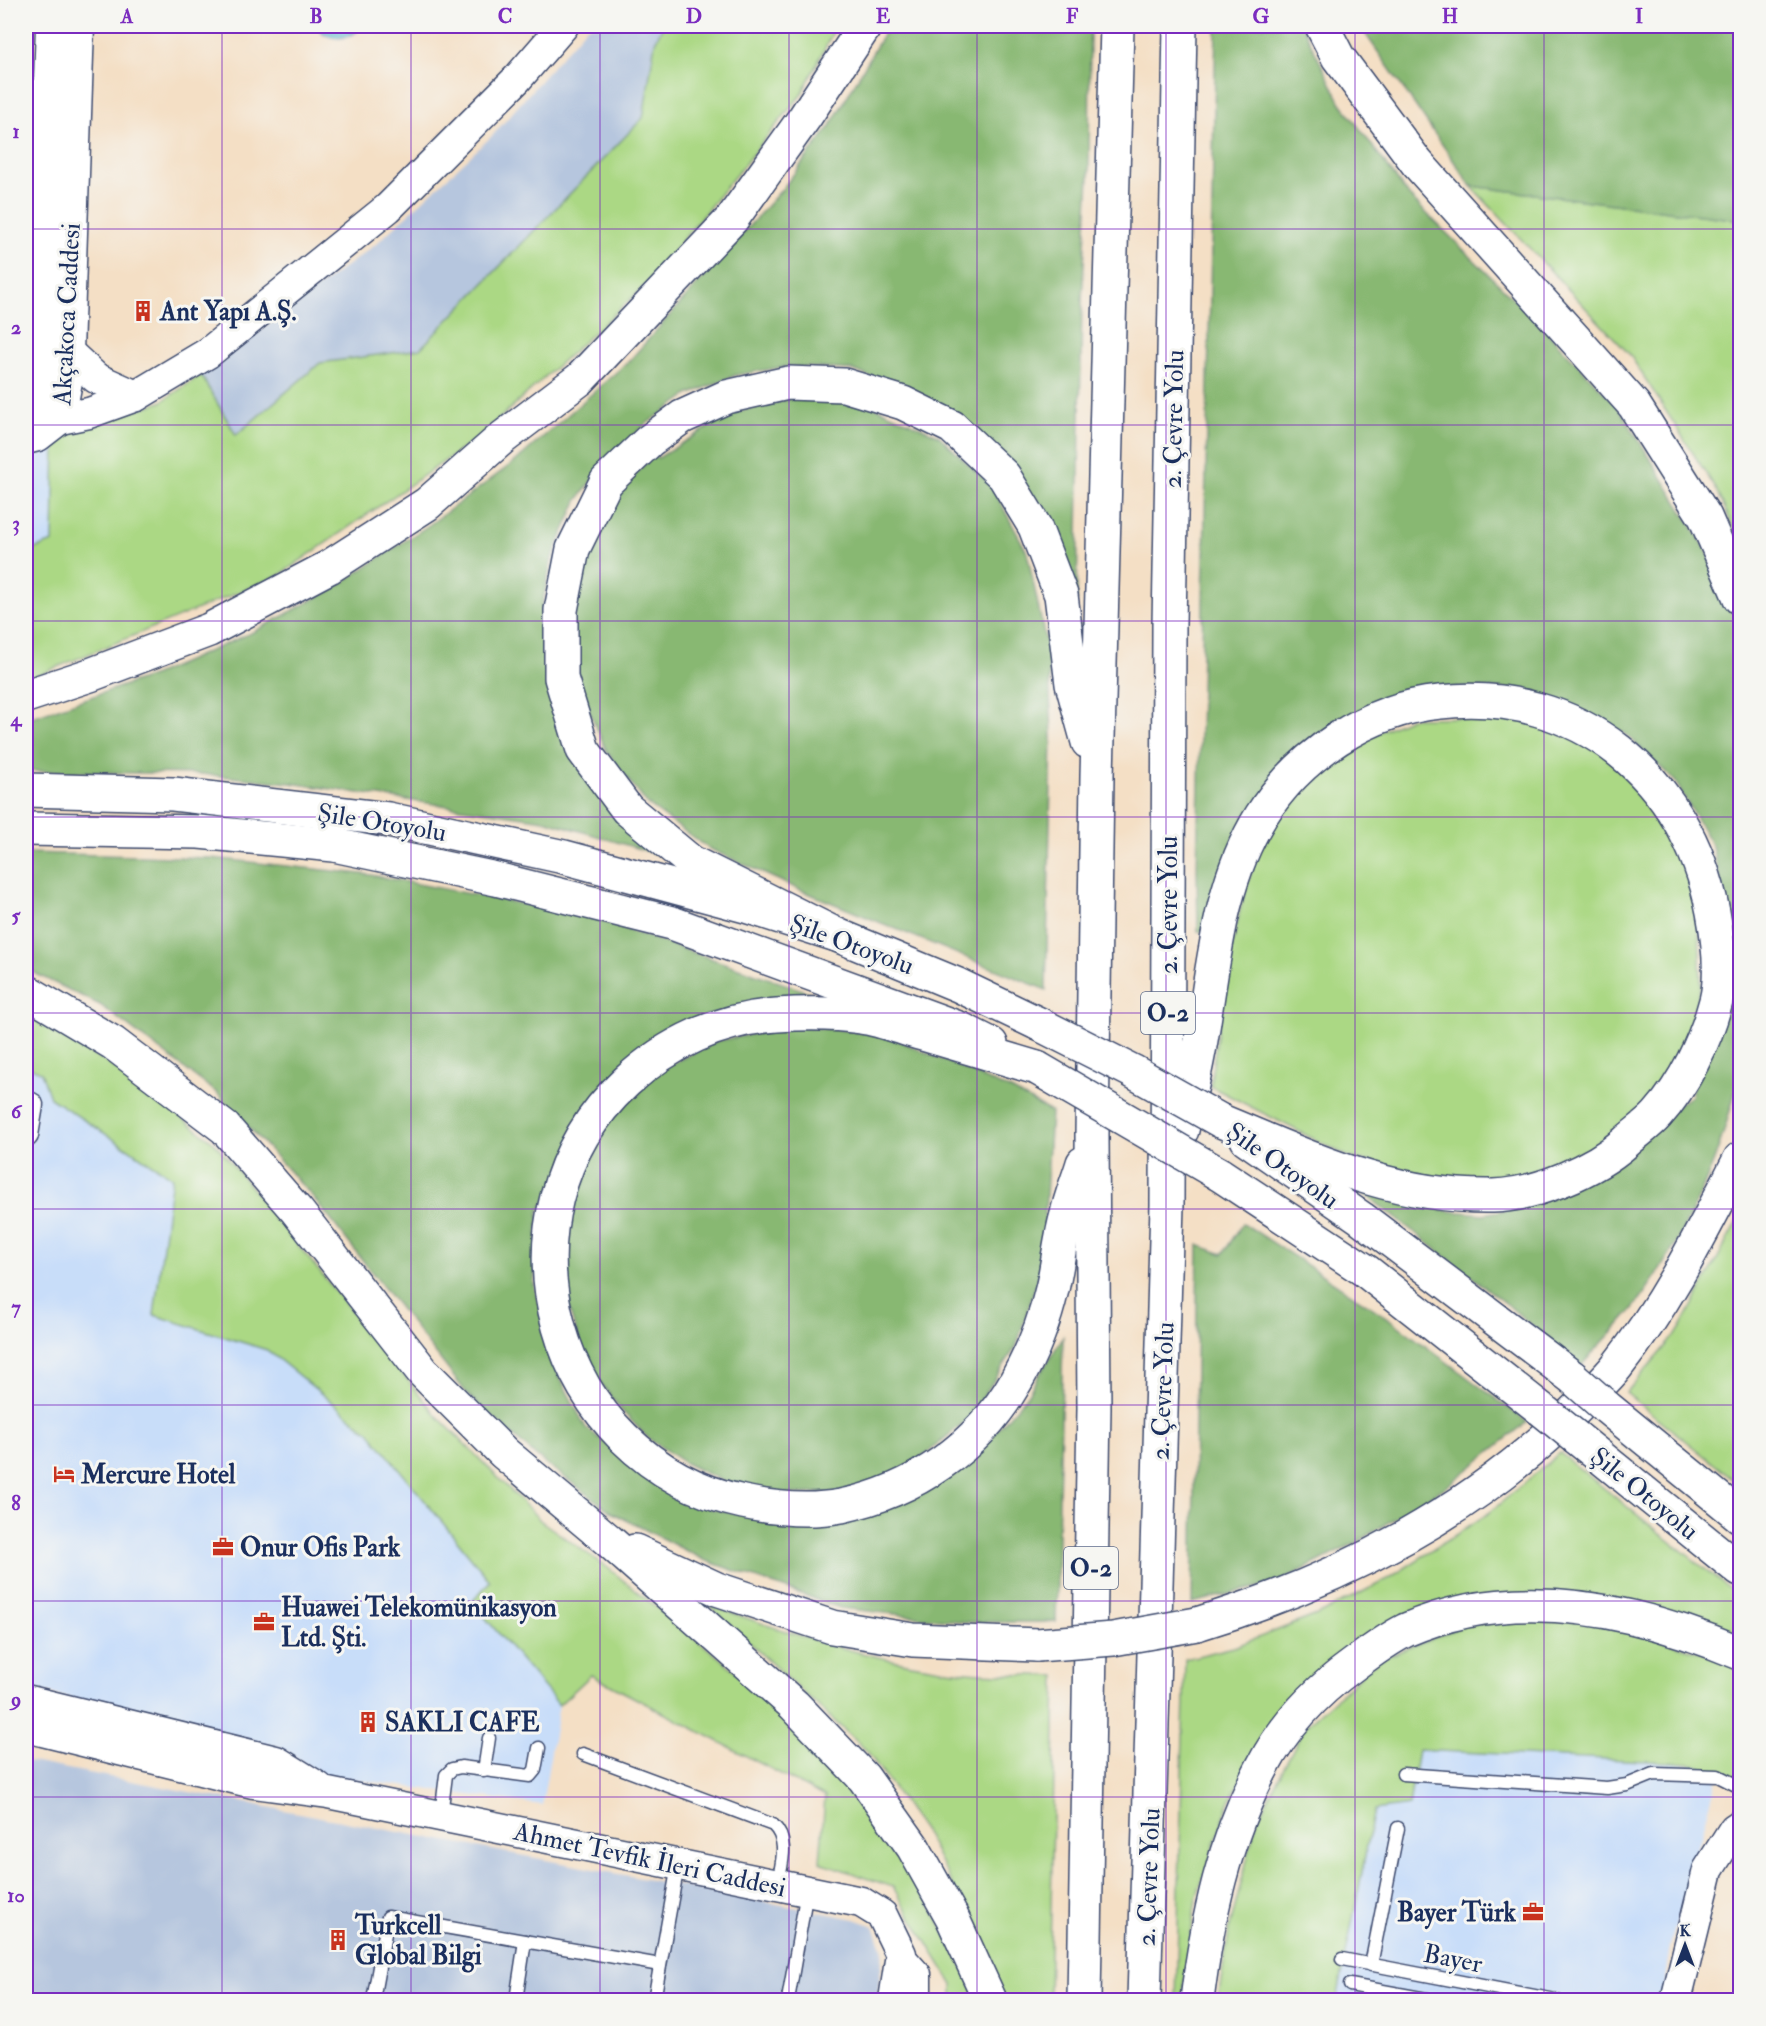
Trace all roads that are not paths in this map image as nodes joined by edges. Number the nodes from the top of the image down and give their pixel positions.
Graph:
1 (51, 26) edge
2 (79, 26) edge
3 (563, 26) edge
4 (865, 26) edge
5 (1117, 26) edge
6 (1180, 26) edge
7 (1322, 26) edge
8 (66, 351) junction
9 (136, 396) junction
10 (26, 414) edge
11 (60, 419) junction
12 (26, 439) edge
13 (1740, 598) edge
14 (26, 696) edge
15 (1097, 776) junction
16 (26, 790) edge
17 (26, 829) edge
18 (837, 935) junction
19 (26, 991) edge
20 (1037, 1068) junction
21 (26, 1103) edge
22 (1221, 1121) junction
23 (26, 1135) edge
24 (1092, 1135) junction
25 (1740, 1159) edge
26 (1167, 1205) junction
27 (1740, 1516) edge
28 (608, 1540) junction
29 (1740, 1570) edge
30 (1740, 1653) edge
31 (26, 1700) edge
32 (26, 1727) edge
33 (489, 1738) dead end
34 (538, 1748) dead end
35 (583, 1754) dead end
36 (484, 1771) junction
37 (1403, 1774) dead end
38 (1740, 1787) edge
39 (328, 1793) junction
40 (441, 1816) junction
41 (1740, 1825) edge
42 (1398, 1828) dead end
43 (678, 1865) junction
44 (778, 1885) junction
45 (807, 1891) junction
46 (525, 1941) junction
47 (1342, 1959) dead end
48 (660, 1965) junction
49 (1371, 1965) junction
50 (1350, 1985) dead end
51 (902, 2000) edge
52 (373, 2001) edge
53 (516, 2001) edge
54 (654, 2001) edge
55 (788, 2001) edge
56 (990, 2001) edge
57 (1084, 2001) edge
58 (1144, 2001) edge
59 (1197, 2001) edge
60 (1432, 2001) edge
61 (1556, 2001) edge
62 (1676, 2001) edge

1 - 11 street, Akçakoca Caddesi
2 - 8 street, Akçakoca Caddesi
3 - 9 street
4 - 14 highway
5 - 15 highway, O-2
6 - 26 highway, 2. Çevre Yolu / O-2
7 - 13 highway
8 - 9 street
8 - 11 street, Akçakoca Caddesi
9 - 11 street
10 - 11 street
11 - 12 street
15 - 18 highway
15 - 24 highway, O-2
16 - 18 highway, Şile Otoyolu
17 - 20 highway, Şile Otoyolu
18 - 22 highway, Şile Otoyolu, bridge
19 - 28 highway
20 - 24 highway
20 - 29 highway, Şile Otoyolu, bridge
21 - 23 street
22 - 26 highway
22 - 27 highway, Şile Otoyolu, bridge
24 - 57 highway, O-2
25 - 28 highway, bridge
26 - 58 highway, 2. Çevre Yolu / O-2
28 - 56 highway
30 - 59 highway
31 - 39 street, Ahmet Tevfik İleri Caddesi
32 - 39 street, Ahmet Tevfik İleri Caddesi
33 - 36 lane
34 - 36 lane
35 - 44 lane
36 - 40 lane
37 - 38 lane
39 - 40 street, Ahmet Tevfik İleri Caddesi
40 - 43 street, Ahmet Tevfik İleri Caddesi
41 - 62 street
42 - 49 lane
43 - 44 street, Ahmet Tevfik İleri Caddesi
43 - 48 lane
44 - 45 street, Ahmet Tevfik İleri Caddesi
45 - 51 street, Ahmet Tevfik İleri Caddesi
45 - 55 lane
46 - 48 lane
46 - 52 lane
46 - 53 lane
47 - 49 lane, Bayer
48 - 54 lane
49 - 61 lane, Bayer
50 - 60 lane

